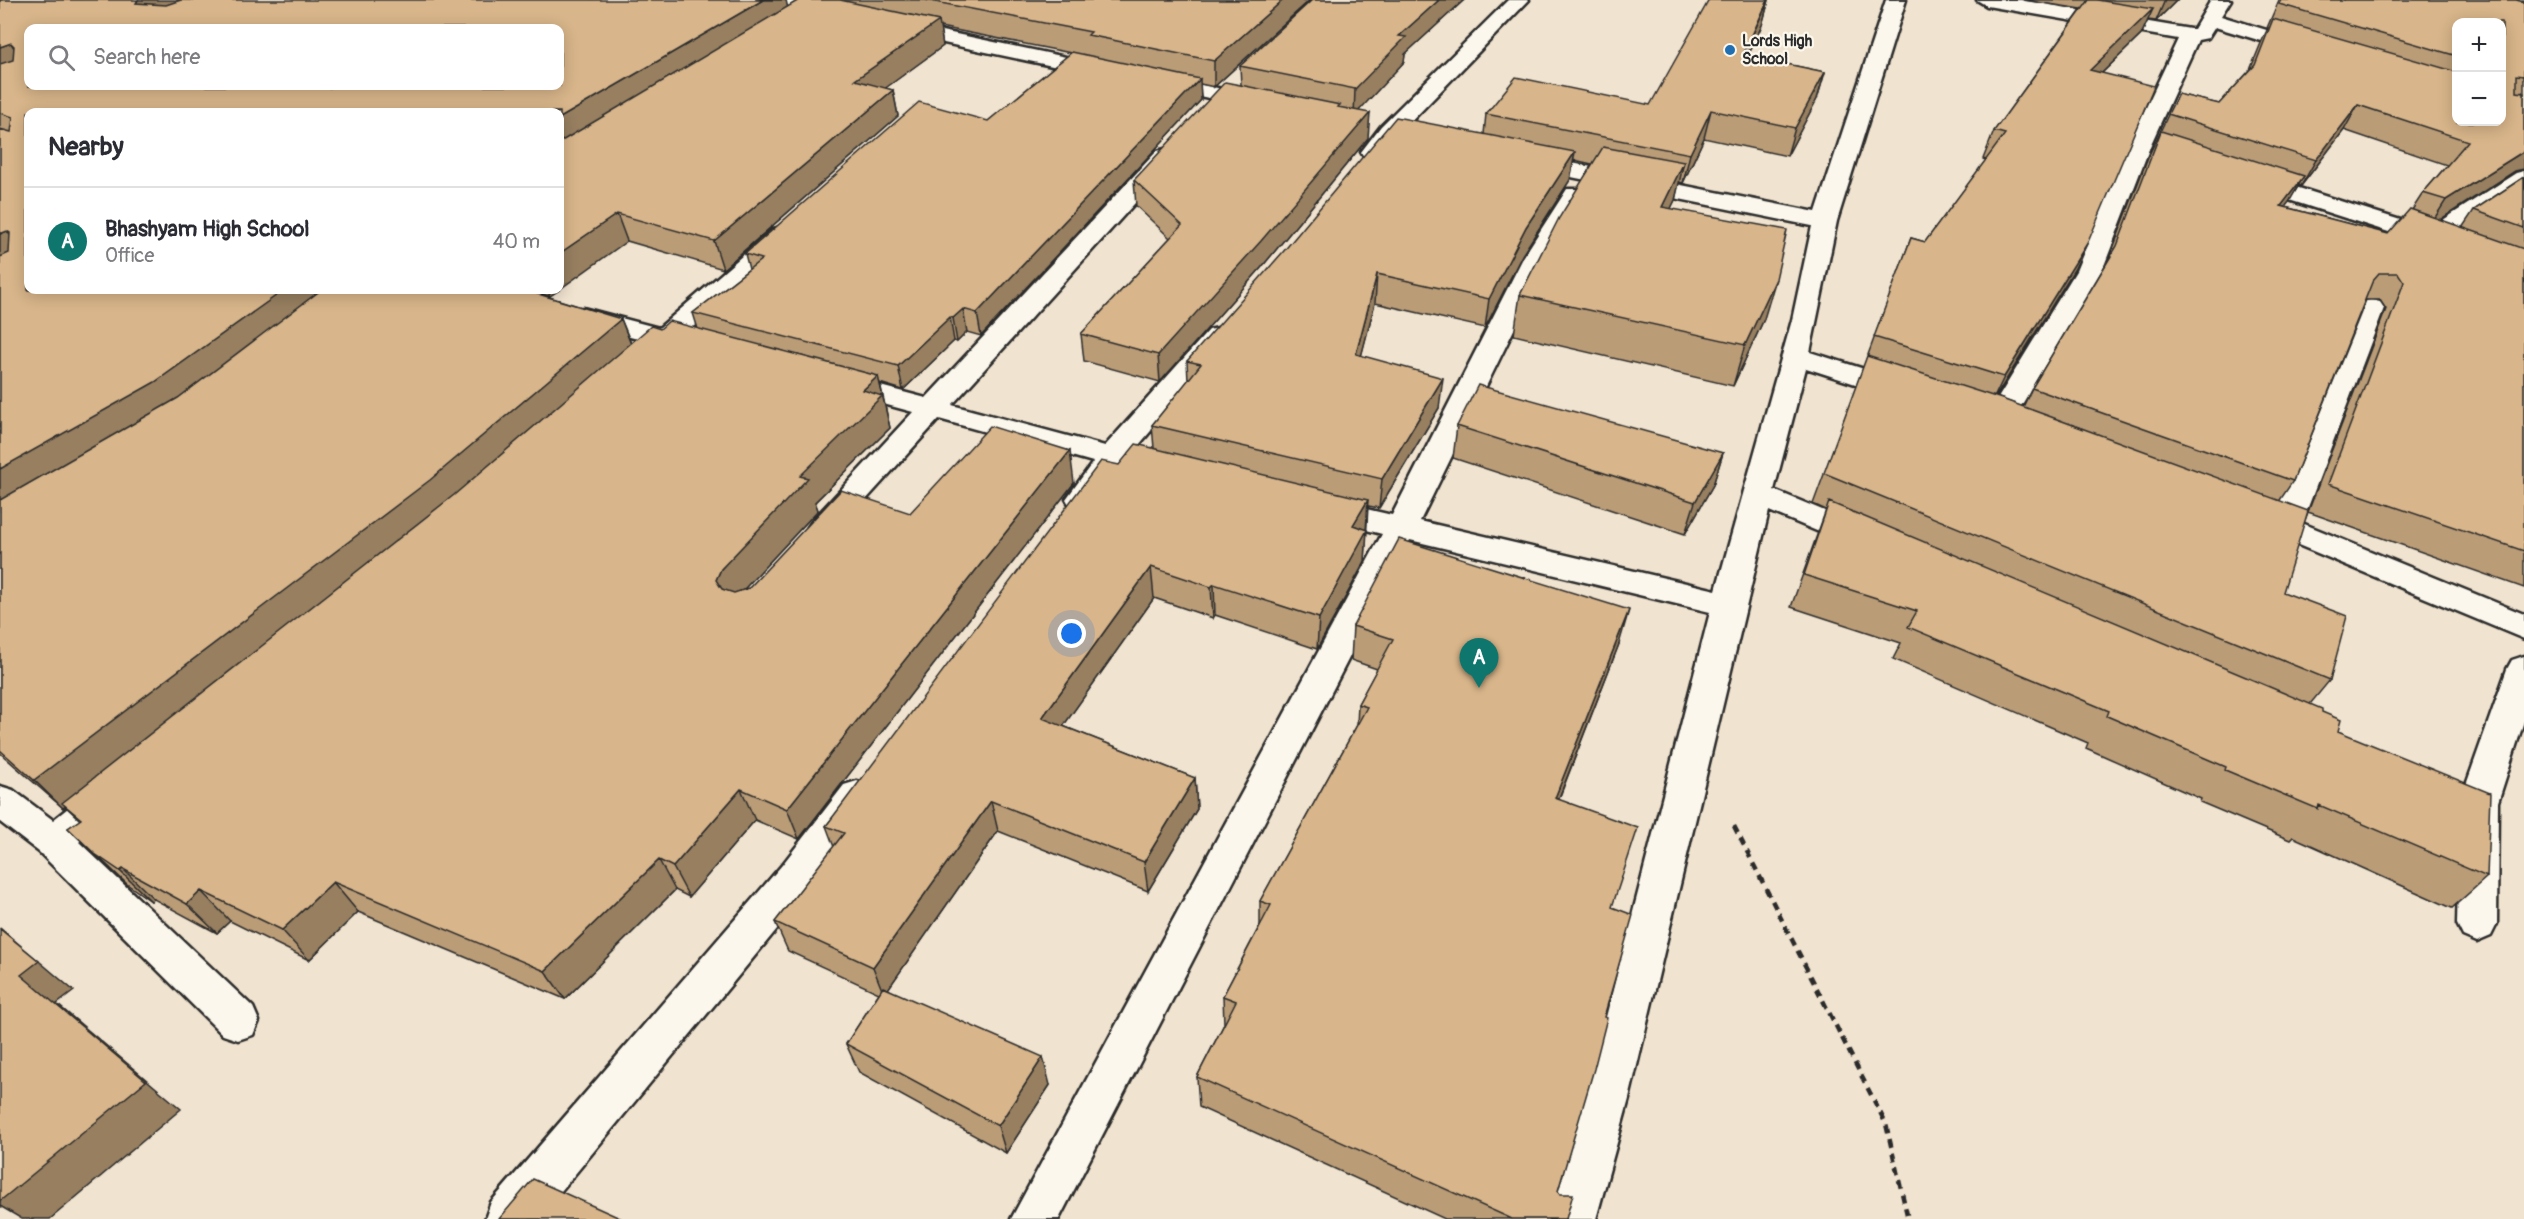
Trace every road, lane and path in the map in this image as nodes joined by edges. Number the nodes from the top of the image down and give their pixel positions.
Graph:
1 (767, 0) edge
2 (1518, 0) edge
3 (1896, 0) edge
4 (1987, 0) edge
5 (822, 4) edge
6 (2216, 10) edge
7 (861, 19) edge
8 (883, 24) edge
9 (788, 26) edge
10 (2190, 35) junction
11 (2322, 53) edge
12 (1247, 71) edge
13 (1213, 103) junction
14 (1277, 107) edge
15 (1181, 138) edge
16 (1506, 156) edge
17 (2230, 173) edge
18 (1588, 174) junction
19 (1353, 176) edge
20 (2524, 178) edge
21 (805, 213) edge
22 (1825, 221) junction
23 (2432, 238) junction
24 (2524, 273) edge
25 (554, 308) edge
26 (2371, 308) edge
27 (1234, 318) edge
28 (664, 338) junction
29 (709, 350) edge
30 (1795, 356) junction
31 (628, 370) edge
32 (810, 376) edge
33 (1930, 399) edge
34 (934, 408) junction
35 (1997, 421) edge
36 (1112, 458) junction
37 (1158, 469) edge
38 (1758, 495) junction
39 (1297, 502) edge
40 (2229, 507) edge
41 (1061, 524) edge
42 (2284, 527) junction
43 (1401, 528) junction
44 (804, 548) edge
45 (1889, 550) edge
46 (1728, 605) junction
47 (2524, 627) edge
48 (2524, 669) edge
49 (1694, 748) junction
50 (874, 772) edge
51 (136, 775) edge
52 (0, 801) edge
53 (53, 841) junction
54 (2477, 924) dead end
55 (238, 1022) dead end
56 (508, 1219) edge
57 (1035, 1219) edge
58 (1573, 1219) edge
59 (1908, 1219) edge

1 - 5 street
2 - 19 street
3 - 22 street
4 - 10 street
5 - 7 street
5 - 9 street
6 - 10 street
6 - 11 street
8 - 13 street
10 - 35 street
12 - 13 street
13 - 14 street
15 - 34 street
16 - 18 street
17 - 23 street
18 - 22 street
18 - 43 street
20 - 23 street
21 - 28 street
22 - 30 street
23 - 24 street
25 - 28 street
26 - 42 street
27 - 36 street
28 - 29 street
28 - 31 street
30 - 33 street
30 - 38 street
32 - 34 street
34 - 36 street
34 - 44 street
36 - 37 street
36 - 41 street
38 - 45 street
38 - 46 street
39 - 43 street
40 - 42 street
42 - 47 street
43 - 46 street
43 - 57 street
46 - 49 street
48 - 54 street
49 - 58 street
49 - 59 path
50 - 56 street
51 - 53 street
52 - 53 street
53 - 55 street

